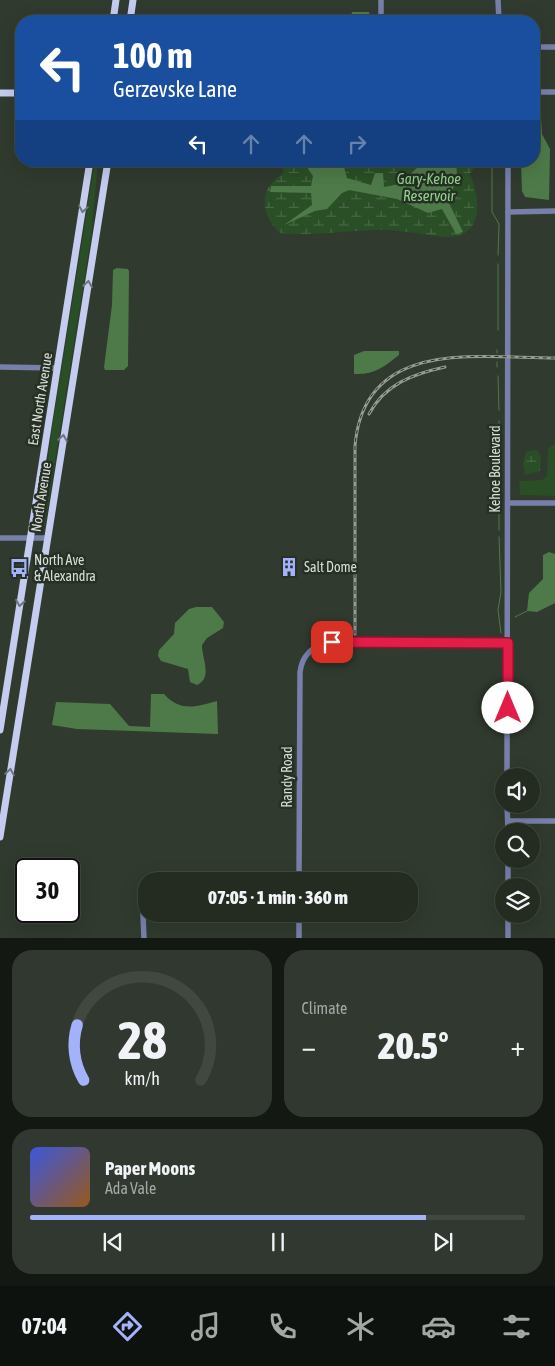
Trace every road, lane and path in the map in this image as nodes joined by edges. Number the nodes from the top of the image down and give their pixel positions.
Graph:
1 (116, 0) edge
2 (133, 0) edge
3 (380, 0) edge
4 (498, 0) edge
5 (114, 15) edge
6 (131, 15) edge
7 (381, 15) edge
8 (499, 15) edge
9 (540, 47) edge
10 (555, 47) edge
11 (540, 92) edge
12 (555, 92) edge
13 (0, 93) edge
14 (15, 93) edge
15 (89, 167) edge
16 (107, 167) edge
17 (508, 167) edge
18 (508, 212) junction
19 (555, 212) edge
20 (0, 367) edge
21 (57, 368) junction
22 (508, 502) junction
23 (555, 503) edge
24 (0, 538) edge
25 (30, 538) junction
26 (47, 538) junction
27 (508, 643) junction
28 (0, 730) edge
29 (507, 768) edge
30 (508, 813) edge
31 (508, 821) joint
32 (555, 821) edge
33 (0, 837) edge
34 (299, 872) edge
35 (143, 922) edge
36 (299, 922) edge
37 (508, 923) edge
38 (144, 938) edge
39 (299, 938) edge
40 (508, 938) edge

1 - 5 main road
2 - 6 main road
3 - 7 street
4 - 8 street
9 - 10 street
11 - 12 street
13 - 14 main road
15 -> 21 main road, East North Avenue
26 -> 16 main road, North Avenue
17 - 18 street, Kehoe Boulevard
18 - 19 street
18 - 22 street, Kehoe Boulevard
20 - 21 street
21 - 25 main road, East North Avenue
22 - 23 street
22 - 27 street, Kehoe Boulevard
24 - 25 street
25 - 26 street
25 -> 28 main road, East North Avenue
33 -> 26 main road, North Avenue
27 - 29 street, Kehoe Boulevard
27 - 34 street, Randy Road
30 - 31 street
31 - 32 street
35 - 38 street
36 - 39 street
37 - 40 street

